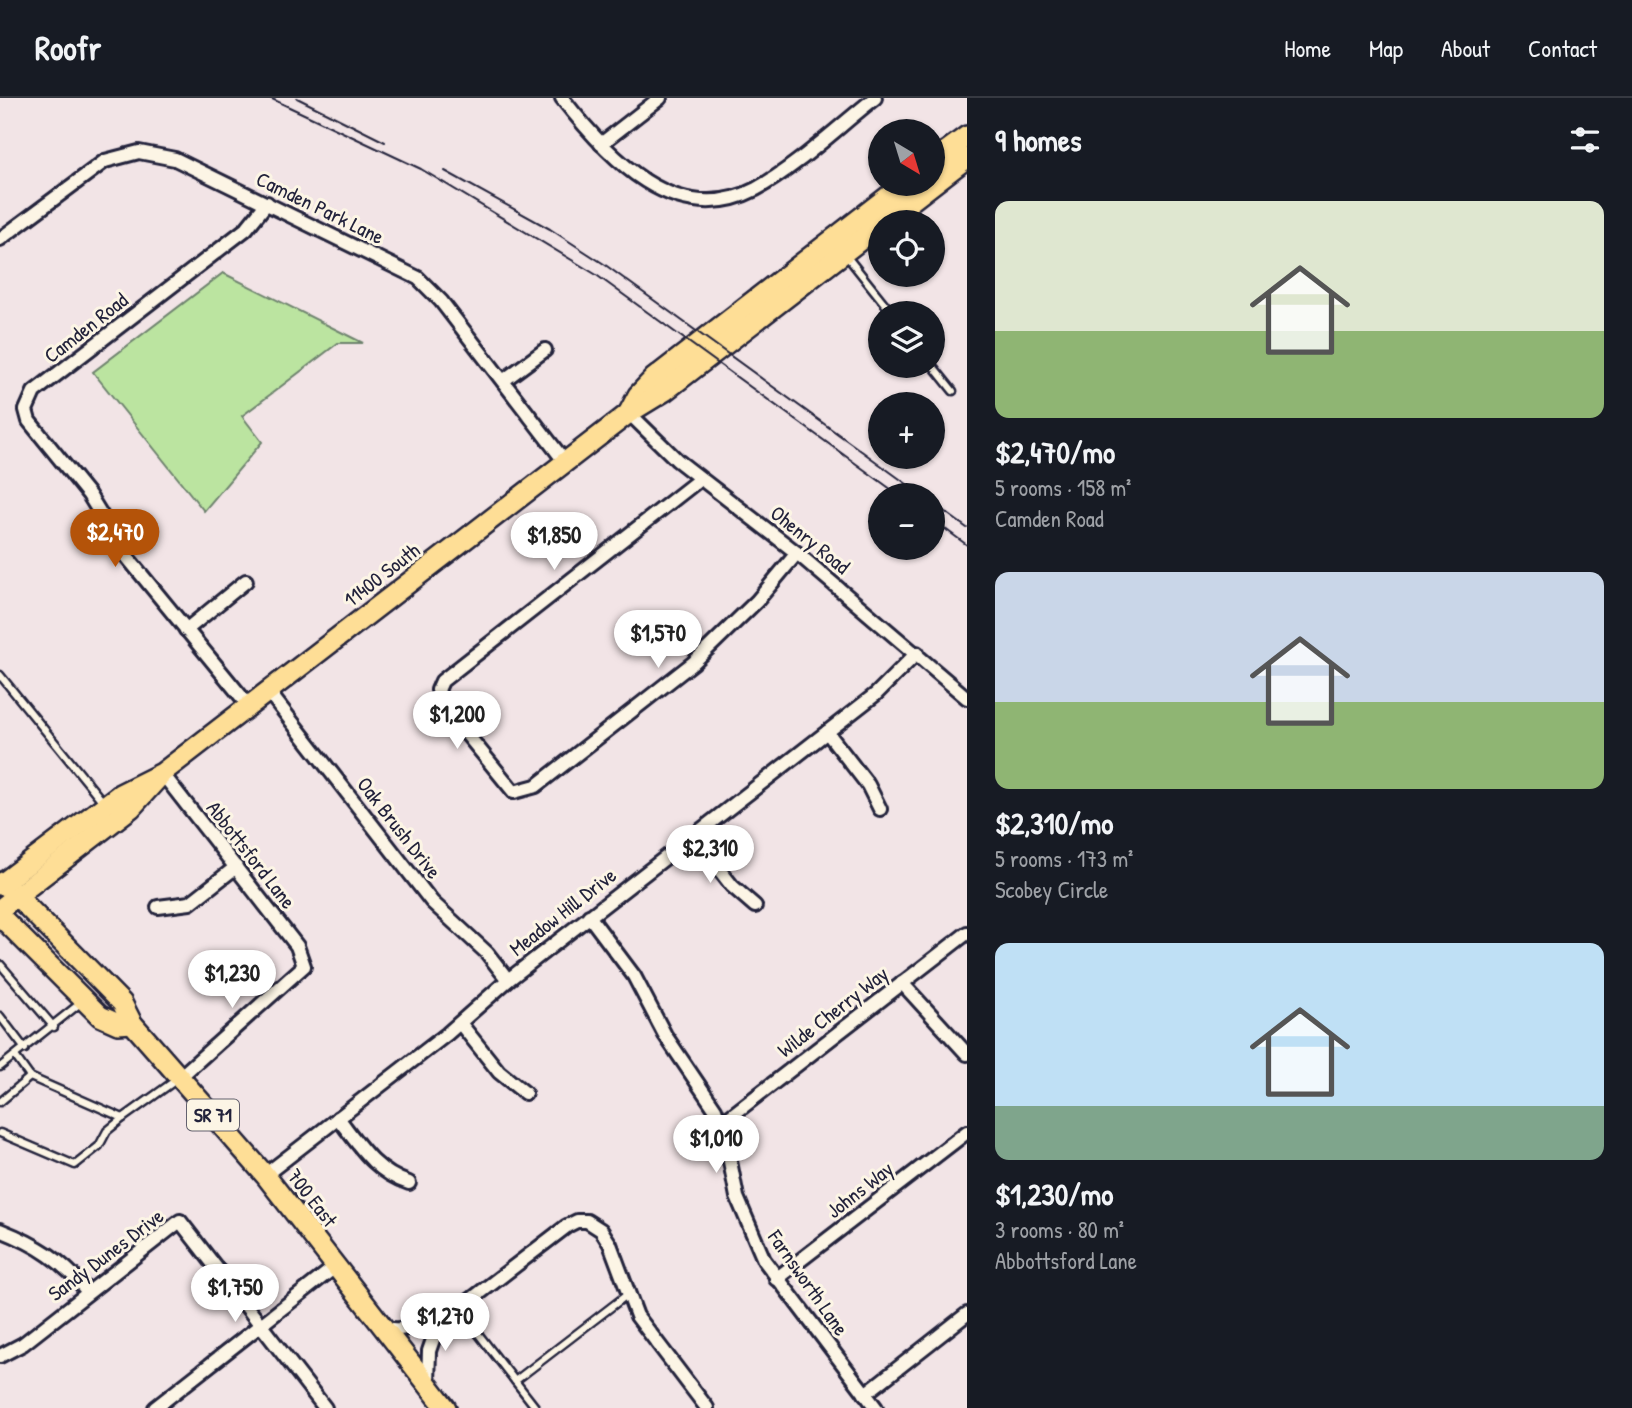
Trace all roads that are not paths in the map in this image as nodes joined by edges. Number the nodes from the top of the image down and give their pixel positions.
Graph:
1 (562, 98) edge
2 (660, 98) edge
3 (875, 98) edge
4 (967, 136) edge
5 (601, 144) junction
6 (945, 152) edge
7 (967, 158) edge
8 (891, 196) edge
9 (267, 203) junction
10 (900, 210) edge
11 (868, 231) edge
12 (0, 239) edge
13 (839, 246) junction
14 (883, 301) edge
15 (545, 350) dead end
16 (943, 378) edge
17 (503, 381) junction
18 (953, 391) dead end
19 (629, 413) junction
20 (565, 462) junction
21 (700, 479) junction
22 (797, 553) junction
23 (246, 581) dead end
24 (186, 630) junction
25 (917, 653) junction
26 (0, 675) edge
27 (268, 691) junction
28 (967, 698) edge
29 (249, 706) junction
30 (827, 732) junction
31 (162, 772) junction
32 (105, 804) junction
33 (880, 809) dead end
34 (693, 836) junction
35 (236, 867) junction
36 (7, 888) edge
37 (755, 906) dead end
38 (158, 907) dead end
39 (0, 909) edge
40 (0, 916) edge
41 (589, 916) junction
42 (967, 933) edge
43 (0, 964) edge
44 (508, 979) junction
45 (902, 983) junction
46 (85, 1000) junction
47 (0, 1016) edge
48 (132, 1023) junction
49 (460, 1023) junction
50 (54, 1027) junction
51 (25, 1049) junction
52 (967, 1054) edge
53 (15, 1056) junction
54 (0, 1067) edge
55 (30, 1077) junction
56 (180, 1077) junction
57 (525, 1093) dead end
58 (0, 1102) edge
59 (123, 1118) junction
60 (338, 1118) junction
61 (722, 1123) junction
62 (967, 1132) edge
63 (0, 1133) edge
64 (265, 1175) junction
65 (409, 1183) dead end
66 (0, 1230) edge
67 (336, 1266) junction
68 (776, 1279) junction
69 (89, 1292) junction
70 (628, 1294) junction
71 (459, 1309) junction
72 (967, 1314) edge
73 (261, 1325) junction
74 (438, 1325) junction
75 (383, 1327) junction
76 (0, 1356) edge
77 (515, 1381) junction
78 (428, 1384) junction
79 (865, 1394) junction
80 (155, 1408) edge
81 (326, 1408) edge
82 (446, 1408) edge
83 (536, 1408) edge
84 (707, 1408) edge
85 (876, 1408) edge

1 - 5 street
2 - 5 street
3 - 5 street
4 - 6 main road
7 - 10 main road, 11400 South
8 - 13 main road, 11400 South
9 - 12 street, Camden Park Lane
9 - 17 street, Camden Park Lane
9 - 24 street, Camden Road
11 - 13 main road, 11400 South
13 - 14 lane
13 - 19 main road, 11400 South
15 - 17 street
16 - 18 lane
17 - 20 street, Camden Park Lane
19 - 20 main road, 11400 South
19 - 21 street, Ohenry Road
20 - 27 main road, 11400 South
21 - 22 street, Ohenry Road
21 - 22 street
22 - 25 street, Ohenry Road
23 - 24 street
24 - 29 street, Camden Road
25 - 28 street, Ohenry Road
25 - 30 street, Meadow Hill Drive
26 - 32 lane
27 - 29 main road, 11400 South
27 - 44 street, Oak Brush Drive
29 - 31 main road, 11400 South
30 - 33 street
30 - 34 street, Meadow Hill Drive
31 - 32 main road, 11400 South
31 - 35 street, Abbottsford Lane
31 - 36 main road, 11400 South
32 - 36 main road, 11400 South
34 - 37 street
34 - 41 street, Meadow Hill Drive
35 - 38 street
35 - 56 street, Abbottsford Lane
36 - 39 main road, 11400 South
36 - 48 main road, 700 East / SR 71
40 - 46 main road
41 - 44 street, Meadow Hill Drive
41 - 61 street, Farnsworth Lane
42 - 45 street, Wilde Cherry Way
43 - 50 lane
44 - 49 street, Meadow Hill Drive
45 - 52 street
45 - 61 street, Wilde Cherry Way
46 - 48 main road
46 - 50 lane
47 - 51 lane
48 - 56 main road, 700 East / SR 71
49 - 57 street
49 - 60 street, Meadow Hill Drive
50 - 51 lane
51 - 53 lane
53 - 54 lane
53 - 55 lane
55 - 58 lane
55 - 59 lane
56 - 59 lane
56 - 64 main road, 700 East / SR 71
59 - 63 lane
60 - 64 street, Meadow Hill Drive
60 - 65 street
61 - 68 street, Farnsworth Lane
62 - 68 street, Johns Way
64 - 67 main road, 700 East / SR 71
66 - 69 street
67 - 73 street
67 - 75 main road, 700 East / SR 71
68 - 79 street, Farnsworth Lane
69 - 73 street, Sandy Dunes Drive
69 - 76 street, Sandy Dunes Drive
70 - 71 street
70 - 77 lane
70 - 84 street
71 - 74 street
71 - 77 lane
72 - 79 street
73 - 80 street
73 - 81 street, Sandy Dunes Drive
74 - 75 street
74 - 78 street
75 - 78 main road, 700 East / SR 71
77 - 83 lane
78 - 82 main road, 700 East / SR 71
79 - 85 street, Farnsworth Lane

